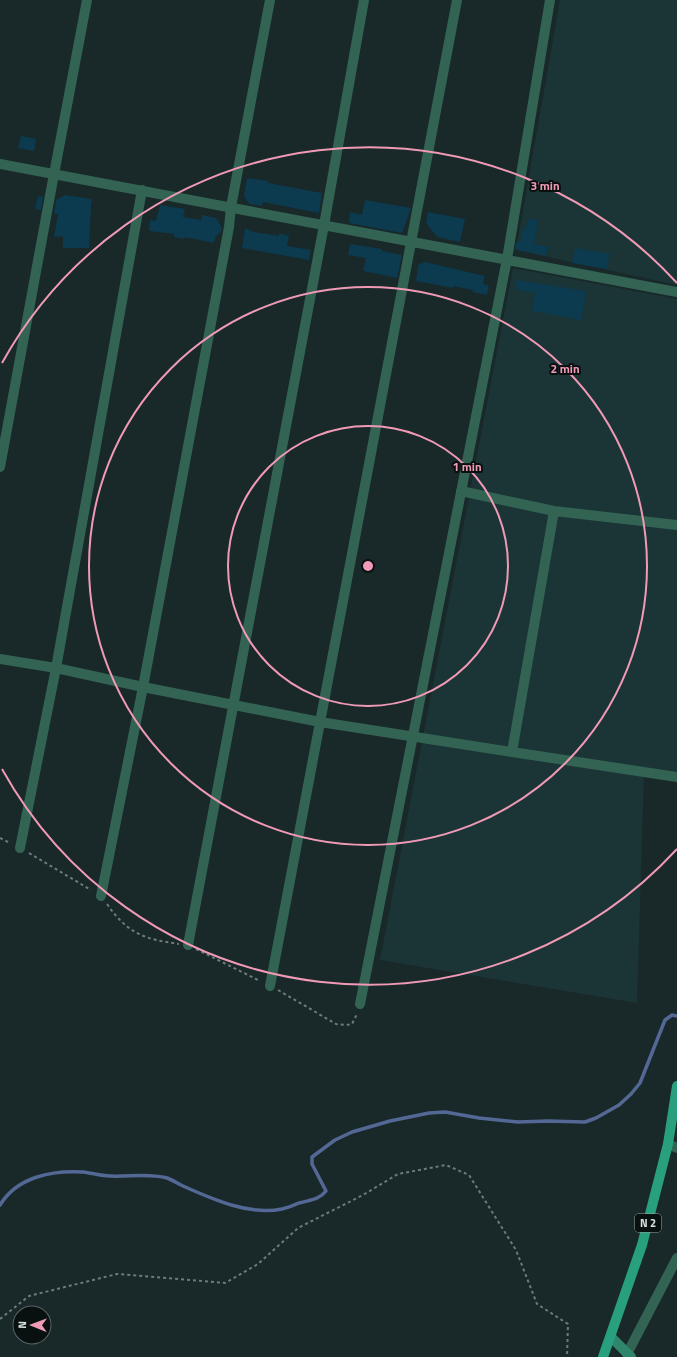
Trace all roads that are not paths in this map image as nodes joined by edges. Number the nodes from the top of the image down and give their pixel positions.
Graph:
1 (87, 0) edge
2 (270, 0) edge
3 (364, 0) edge
4 (457, 0) edge
5 (550, 0) edge
6 (0, 164) edge
7 (54, 174) junction
8 (142, 190) junction
9 (231, 207) junction
10 (324, 225) junction
11 (411, 241) junction
12 (507, 259) junction
13 (677, 292) edge
14 (0, 466) edge
15 (461, 491) junction
16 (554, 511) junction
17 (677, 525) edge
18 (0, 659) edge
19 (56, 668) junction
20 (143, 686) junction
21 (233, 705) junction
22 (320, 722) junction
23 (412, 737) junction
24 (512, 752) junction
25 (677, 776) edge
26 (20, 848) dead end
27 (101, 896) dead end
28 (188, 946) dead end
29 (270, 986) dead end
30 (360, 1004) dead end
31 (677, 1086) edge
32 (672, 1146) edge
33 (677, 1258) edge
34 (611, 1338) junction
35 (629, 1356) edge
36 (603, 1357) edge

1 - 7 street
2 - 9 street
3 - 10 street
4 - 11 street
5 - 12 street
6 - 7 street
7 - 8 street
7 - 14 street
8 - 9 street
8 - 19 street
9 - 10 street
9 - 20 street
10 - 11 street
10 - 21 street
11 - 12 street
11 - 22 street
12 - 13 street
12 - 15 street
15 - 16 street
15 - 23 street
16 - 17 street
16 - 24 street
18 - 19 street
19 - 20 street
19 - 26 street
20 - 21 street
20 - 27 street
21 - 22 street
21 - 28 street
22 - 23 street
22 - 29 street
23 - 24 street
23 - 30 street
24 - 25 street
31 - 32 main road, N 2
32 - 34 main road, N 2
33 - 35 street
34 - 35 street
34 - 36 main road, N 2

